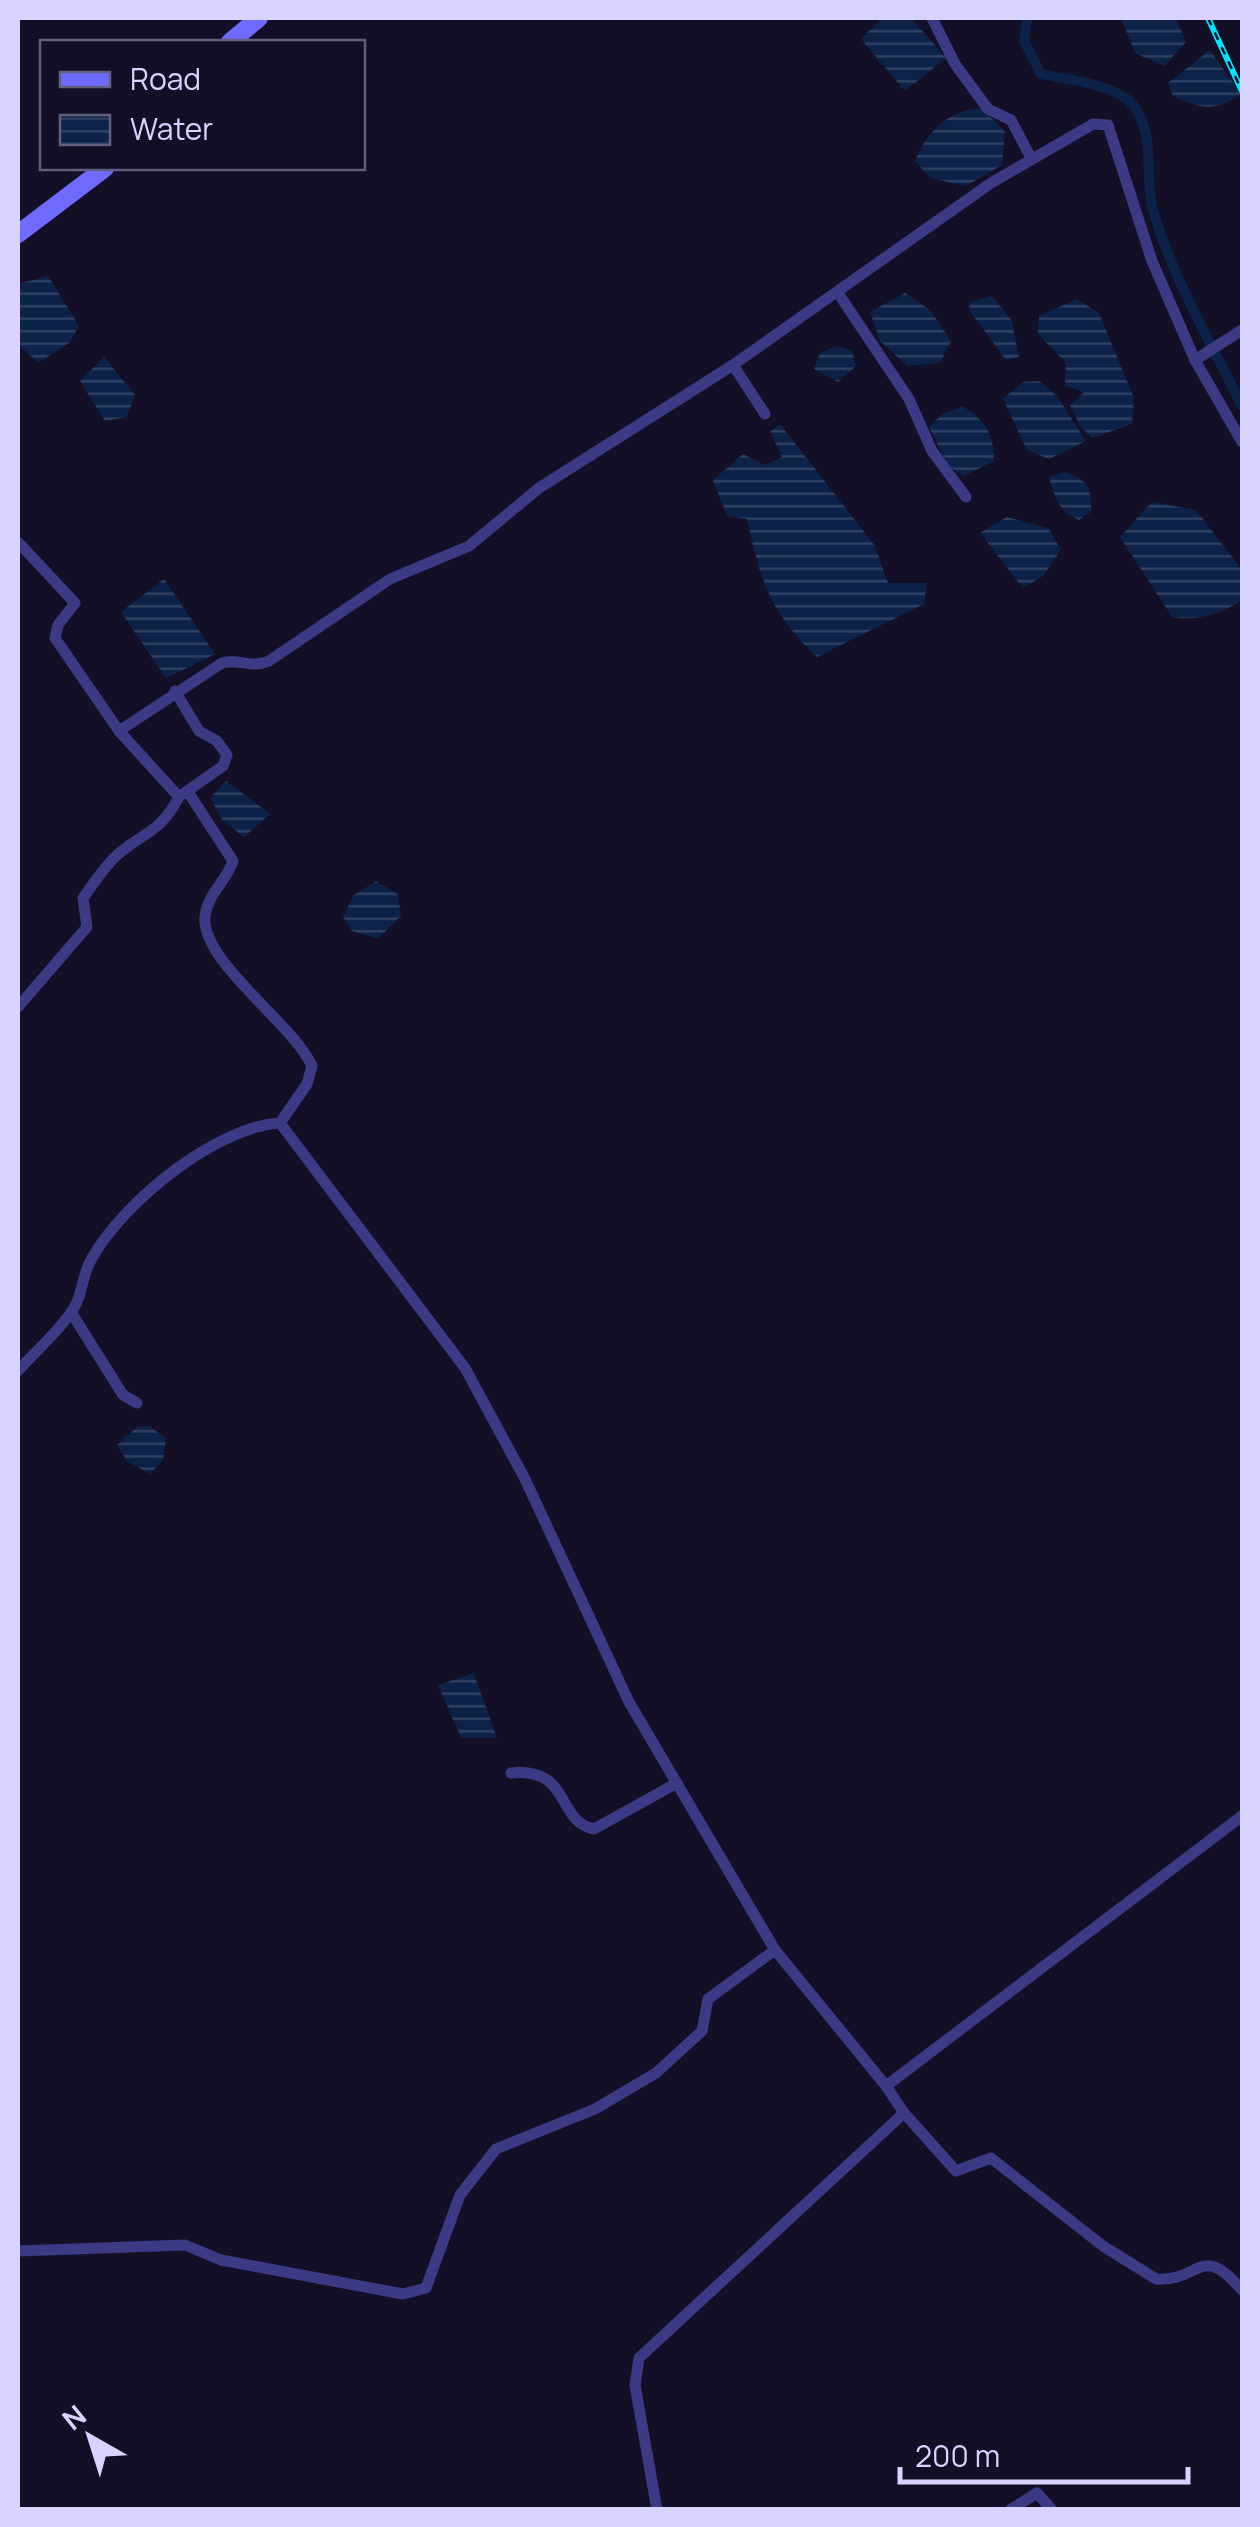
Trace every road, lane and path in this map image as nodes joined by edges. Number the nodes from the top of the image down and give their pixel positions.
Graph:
1 (259, 18) edge
2 (932, 18) edge
3 (232, 40) edge
4 (1031, 158) junction
5 (101, 170) edge
6 (18, 234) edge
7 (838, 293) junction
8 (1242, 330) edge
9 (1197, 359) junction
10 (733, 365) junction
11 (765, 414) dead end
12 (1242, 442) edge
13 (966, 496) dead end
14 (18, 542) edge
15 (175, 690) junction
16 (119, 731) junction
17 (184, 794) junction
18 (18, 1007) edge
19 (280, 1123) junction
20 (71, 1312) junction
21 (18, 1371) edge
22 (137, 1403) dead end
23 (512, 1773) dead end
24 (677, 1782) junction
25 (1242, 1816) edge
26 (775, 1950) junction
27 (886, 2086) junction
28 (904, 2113) junction
29 (18, 2251) edge
30 (1242, 2290) edge
31 (657, 2510) edge
32 (1010, 2510) edge
33 (1052, 2510) edge

1 - 3 main road
2 - 4 street
4 - 7 street
4 - 9 street
5 - 6 main road
7 - 10 street
7 - 13 street
8 - 9 street
9 - 12 street
10 - 11 street
10 - 15 street
14 - 16 street
15 - 16 street
15 - 17 street
16 - 17 street
17 - 18 street
17 - 19 street
19 - 20 street
19 - 24 street
20 - 21 street
20 - 22 street
23 - 24 street
24 - 26 street
25 - 27 street
26 - 27 street
26 - 29 street
27 - 28 street
28 - 30 street
28 - 31 street
32 - 33 street

